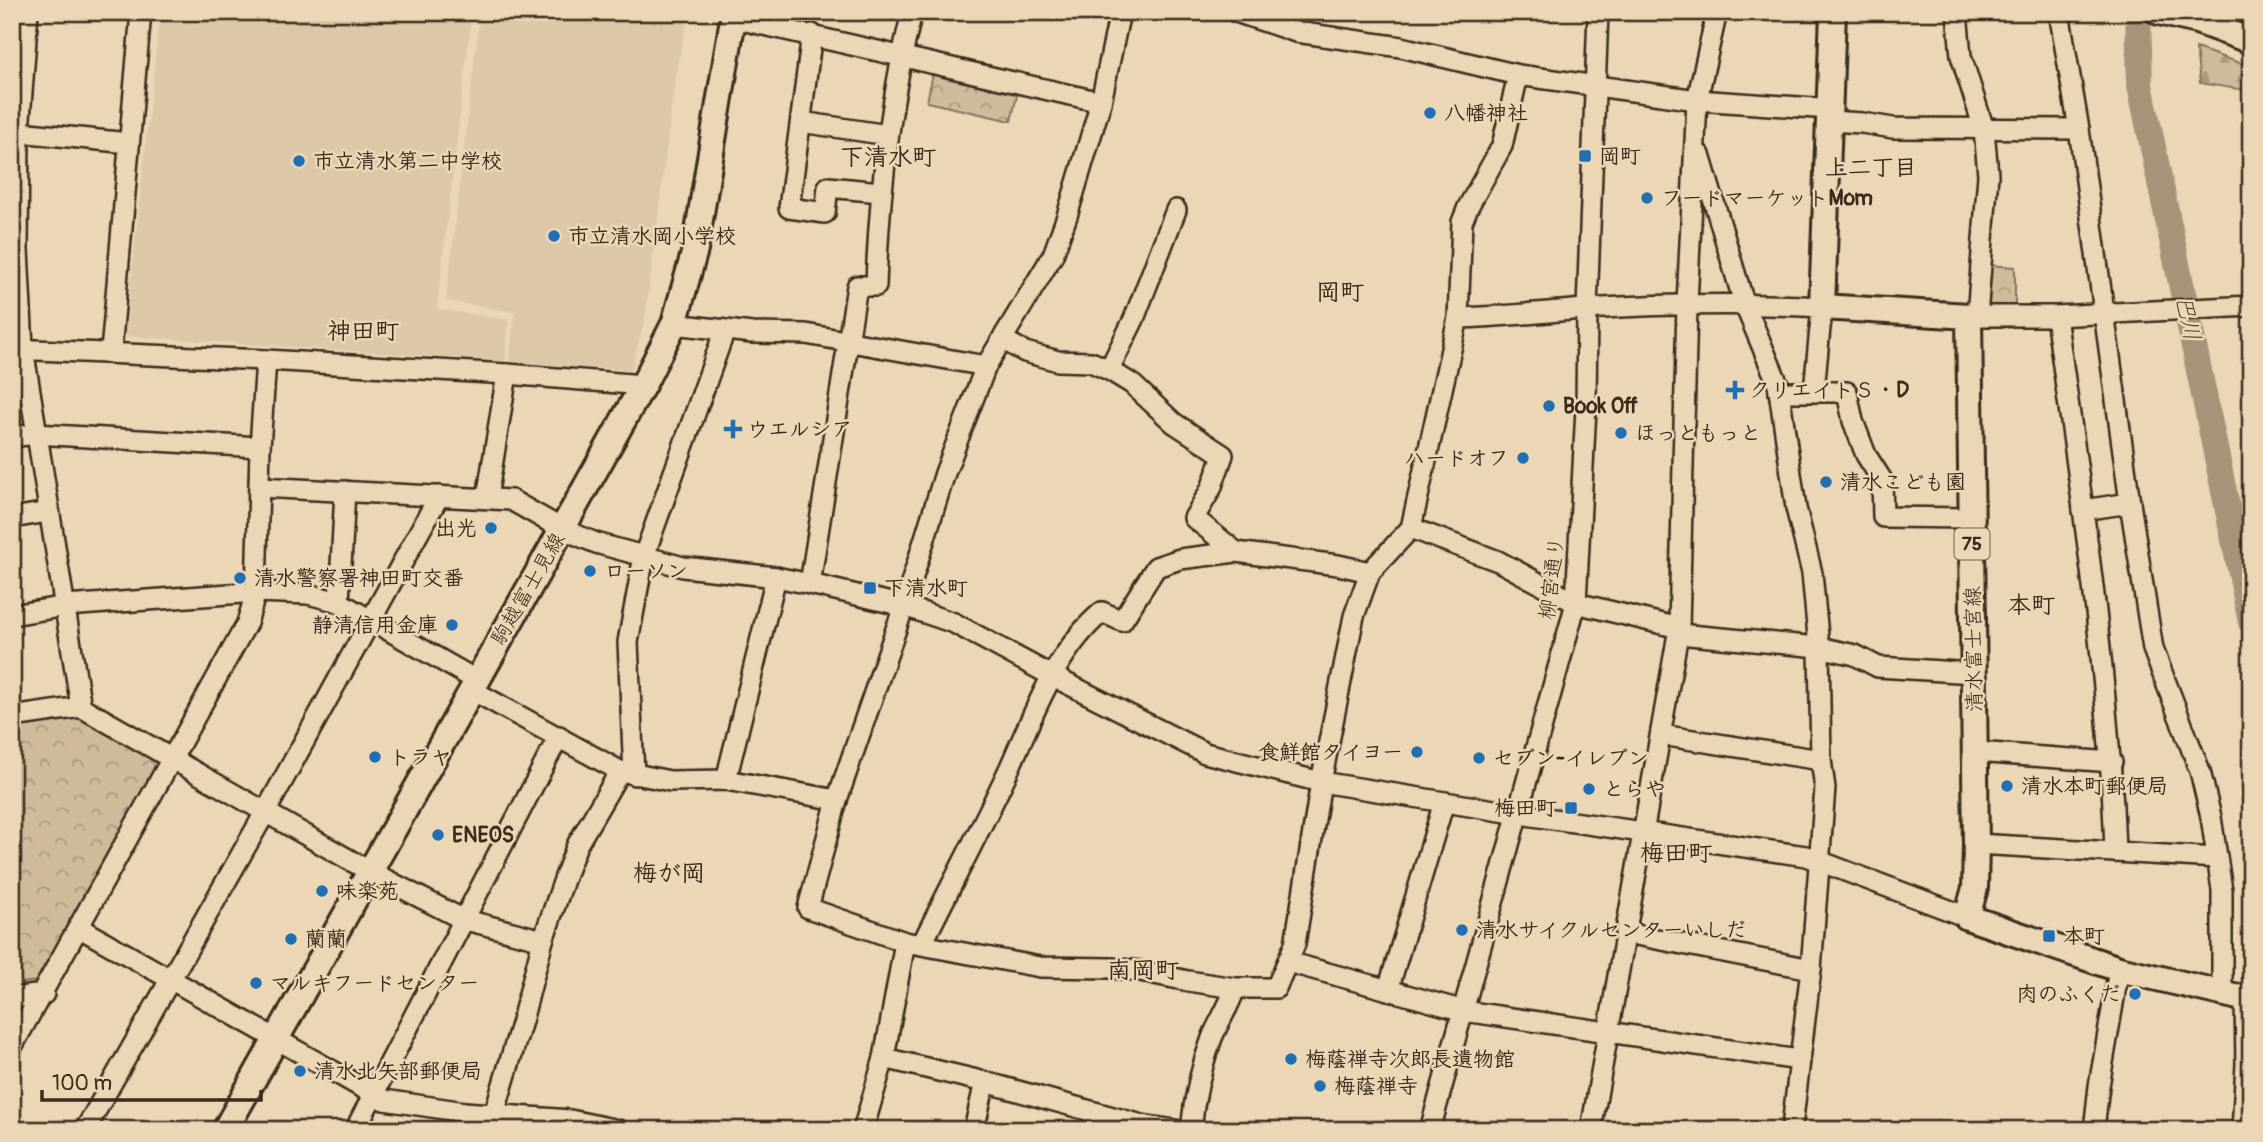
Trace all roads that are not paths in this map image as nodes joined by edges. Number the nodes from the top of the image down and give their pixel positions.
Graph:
1 (28, 12) edge
2 (141, 12) edge
3 (912, 12) edge
4 (1120, 12) edge
5 (1236, 12) edge
6 (1598, 12) edge
7 (1717, 12) edge
8 (1833, 12) edge
9 (1957, 12) edge
10 (2060, 12) edge
11 (2160, 12) edge
12 (734, 15) edge
13 (2194, 17) edge
14 (813, 34) junction
15 (2251, 41) edge
16 (901, 56) junction
17 (1518, 75) junction
18 (1597, 87) junction
19 (1697, 100) junction
20 (1101, 102) junction
21 (1830, 115) junction
22 (801, 122) junction
23 (1983, 129) junction
24 (2079, 129) junction
25 (16, 130) edge
26 (888, 135) junction
27 (1696, 140) junction
28 (129, 143) junction
29 (881, 192) junction
30 (1176, 210) dead end
31 (15, 250) edge
32 (1744, 303) junction
33 (1687, 304) junction
34 (1822, 307) junction
35 (2244, 307) edge
36 (1587, 309) junction
37 (2106, 313) junction
38 (1973, 316) junction
39 (2056, 316) junction
40 (1458, 318) junction
41 (674, 324) junction
42 (725, 330) junction
43 (1002, 339) junction
44 (849, 342) junction
45 (18, 349) edge
46 (111, 352) junction
47 (266, 360) junction
48 (986, 366) junction
49 (1109, 370) junction
50 (508, 373) junction
51 (643, 385) junction
52 (1814, 391) junction
53 (1779, 392) junction
54 (36, 434) junction
55 (12, 437) edge
56 (260, 447) junction
57 (259, 487) junction
58 (345, 491) junction
59 (439, 496) junction
60 (487, 498) junction
61 (2130, 503) junction
62 (2083, 510) junction
63 (48, 512) junction
64 (12, 518) edge
65 (1971, 518) junction
66 (1411, 528) junction
67 (562, 529) junction
68 (1236, 552) junction
69 (644, 556) junction
70 (1370, 572) junction
71 (776, 577) junction
72 (810, 584) junction
73 (256, 593) junction
74 (339, 602) junction
75 (1576, 603) junction
76 (904, 606) junction
77 (66, 607) junction
78 (12, 615) edge
79 (371, 621) junction
80 (1679, 631) junction
81 (1819, 647) junction
82 (1974, 673) junction
83 (1052, 676) junction
84 (473, 684) junction
85 (81, 706) junction
86 (12, 717) edge
87 (1661, 735) junction
88 (559, 736) junction
89 (1976, 752) junction
90 (172, 758) junction
91 (1821, 760) junction
92 (2112, 762) junction
93 (627, 773) junction
94 (726, 780) junction
95 (1321, 782) junction
96 (837, 800) junction
97 (1444, 802) junction
98 (266, 811) junction
99 (1519, 814) junction
100 (1645, 831) junction
101 (1976, 844) junction
102 (2115, 852) junction
103 (2217, 858) junction
104 (1820, 860) junction
105 (369, 871) junction
106 (1967, 917) junction
107 (462, 919) junction
108 (80, 928) junction
109 (1626, 933) junction
110 (543, 940) junction
111 (914, 943) junction
112 (1289, 962) junction
113 (1811, 969) junction
114 (2119, 969) junction
115 (169, 980) junction
116 (1235, 988) junction
117 (1388, 990) junction
118 (44, 994) junction
119 (12, 998) edge
120 (2242, 998) edge
121 (1464, 1011) junction
122 (1608, 1033) junction
123 (275, 1040) junction
124 (12, 1047) edge
125 (884, 1058) junction
126 (1799, 1060) junction
127 (985, 1082) junction
128 (374, 1095) junction
129 (494, 1114) junction
130 (463, 1121) edge
131 (85, 1130) edge
132 (225, 1130) edge
133 (355, 1130) edge
134 (618, 1130) edge
135 (863, 1130) edge
136 (974, 1130) edge
137 (1175, 1130) edge
138 (1191, 1130) edge
139 (1430, 1130) edge
140 (1592, 1130) edge
141 (1789, 1130) edge
142 (2094, 1130) edge
143 (2242, 1130) edge

1 - 25 street
2 - 28 street
3 - 16 street
4 - 20 street
5 - 17 street
6 - 18 street, 柳宮通り
7 - 19 street
8 - 21 main road
9 - 23 street
10 - 24 street
11 - 13 main road
12 - 14 street
12 - 41 main road, 駒越富士見線
13 - 15 main road
14 - 16 street
14 - 22 street
16 - 20 street
16 - 26 street
17 - 18 street
17 - 40 street
18 - 19 street
18 - 36 street, 柳宮通り
19 - 21 street
19 - 27 street
20 - 43 street
21 - 23 street
21 - 34 main road
22 - 26 street
22 - 29 street
23 - 24 street
23 - 38 street
24 - 37 street
25 - 28 street
25 - 31 street
26 - 29 street
27 - 32 street
27 - 33 street
28 - 46 street
29 - 44 street
30 - 49 street
31 - 45 street
32 - 33 street
32 - 34 street
32 - 53 street
33 - 36 street
33 - 80 street
34 - 38 main road
34 - 52 street
35 - 37 street
36 - 40 street
36 - 75 street, 柳宮通り
37 - 39 street
37 - 61 street
38 - 39 street
38 - 65 main road, 清水富士宮線 / 75
39 - 62 street
40 - 66 street
41 - 42 street
41 - 51 main road, 駒越富士見線
42 - 44 street
42 - 69 street
43 - 48 street
43 - 49 street
44 - 48 street
44 - 72 street
45 - 46 street
45 - 54 street
46 - 47 street
47 - 50 street
47 - 56 street
48 - 76 street
49 - 68 street
50 - 51 street
50 - 60 street
51 - 67 main road, 駒越富士見線
52 - 53 street
52 - 65 street
53 - 81 street
54 - 55 street
54 - 56 street
54 - 63 street
56 - 57 street
57 - 58 street
57 - 73 street
58 - 59 street
58 - 74 street
59 - 60 street
59 - 79 street
60 - 67 street
61 - 62 street
61 - 103 street
62 - 92 street
63 - 64 street
63 - 77 street
65 - 82 main road, 清水富士宮線 / 75
66 - 70 street
66 - 75 street
67 - 69 street
67 - 84 main road, 駒越富士見線
68 - 70 street
68 - 83 street
69 - 71 street
69 - 93 street
70 - 95 street
71 - 72 street
71 - 94 street
72 - 76 street
73 - 74 street
73 - 77 street
73 - 90 street
74 - 79 street
75 - 80 street
75 - 99 street, 柳宮通り
76 - 83 street
76 - 96 street
77 - 78 street
77 - 85 street
79 - 84 street
79 - 98 street
80 - 81 street
80 - 87 street
81 - 82 street
81 - 91 street
82 - 89 main road, 清水富士宮線 / 75
83 - 95 street
83 - 111 street
84 - 88 street
84 - 105 main road, 駒越富士見線
85 - 86 street
85 - 90 street
87 - 91 street
87 - 100 street
88 - 93 street
88 - 107 street
89 - 92 street
89 - 101 main road, 清水富士宮線 / 75
90 - 98 street
90 - 108 street
91 - 104 street
92 - 102 street
93 - 94 street
93 - 110 street
94 - 96 street
95 - 97 street
95 - 112 street
96 - 111 street
97 - 99 street
97 - 117 street
98 - 105 street
98 - 115 street
99 - 100 street
99 - 121 street, 柳宮通り
100 - 104 street
100 - 109 street
101 - 102 street
101 - 106 main road, 清水富士宮線 / 75
102 - 103 street
103 - 120 street
104 - 106 street
104 - 113 street
105 - 107 street
105 - 123 main road, 駒越富士見線
106 - 114 main road
107 - 110 street
107 - 128 street
108 - 115 street
108 - 118 street
109 - 113 street
109 - 122 street
110 - 129 street
111 - 116 street
111 - 125 street
112 - 116 street
112 - 117 street
113 - 126 street
114 - 120 main road
114 - 142 street
115 - 123 street
115 - 131 street
116 - 138 street
117 - 121 street
118 - 119 street
118 - 124 street
120 - 143 street
121 - 122 street
121 - 139 street, 柳宮通り
122 - 126 street
122 - 140 street
123 - 128 street
123 - 132 main road, 駒越富士見線
125 - 127 street
125 - 135 street
126 - 141 street
127 - 136 street
127 - 137 street
128 - 130 street
128 - 133 street
129 - 130 street
129 - 134 street

